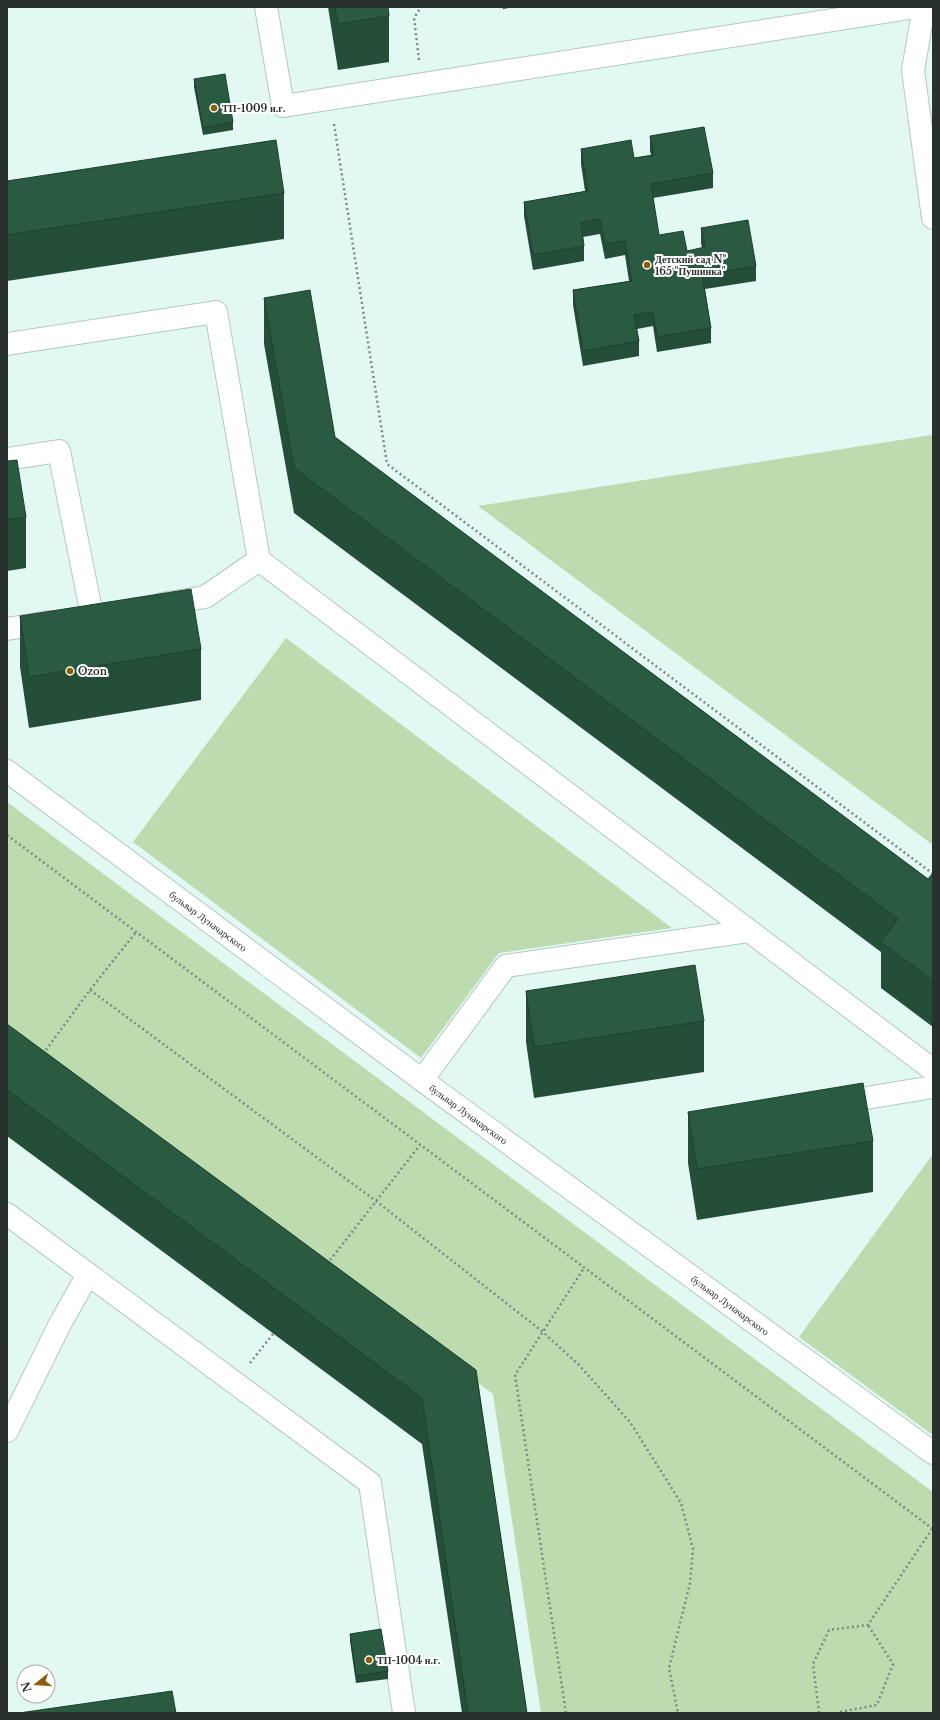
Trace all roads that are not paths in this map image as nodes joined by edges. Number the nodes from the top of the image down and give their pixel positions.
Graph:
1 (266, 7) edge
2 (916, 7) edge
3 (924, 7) edge
4 (933, 19) edge
5 (930, 188) edge
6 (933, 218) edge
7 (7, 344) edge
8 (7, 458) edge
9 (259, 560) junction
10 (144, 607) edge
11 (114, 612) edge
12 (79, 617) junction
13 (7, 628) edge
14 (7, 771) edge
15 (748, 931) junction
16 (933, 1070) edge
17 (422, 1080) junction
18 (933, 1087) edge
19 (817, 1106) edge
20 (7, 1214) edge
21 (88, 1274) junction
22 (7, 1431) edge
23 (933, 1453) edge
24 (404, 1713) edge

1 - 2 street
3 - 4 street
3 - 5 street
5 - 6 street
7 - 9 street
8 - 12 street
9 - 10 street
9 - 15 street
11 - 12 street
12 - 13 street
14 - 17 street, бульвар Луначарского
15 - 16 street
15 - 17 street
17 - 23 street, бульвар Луначарского
18 - 19 street
20 - 21 street
21 - 22 street
21 - 24 street

